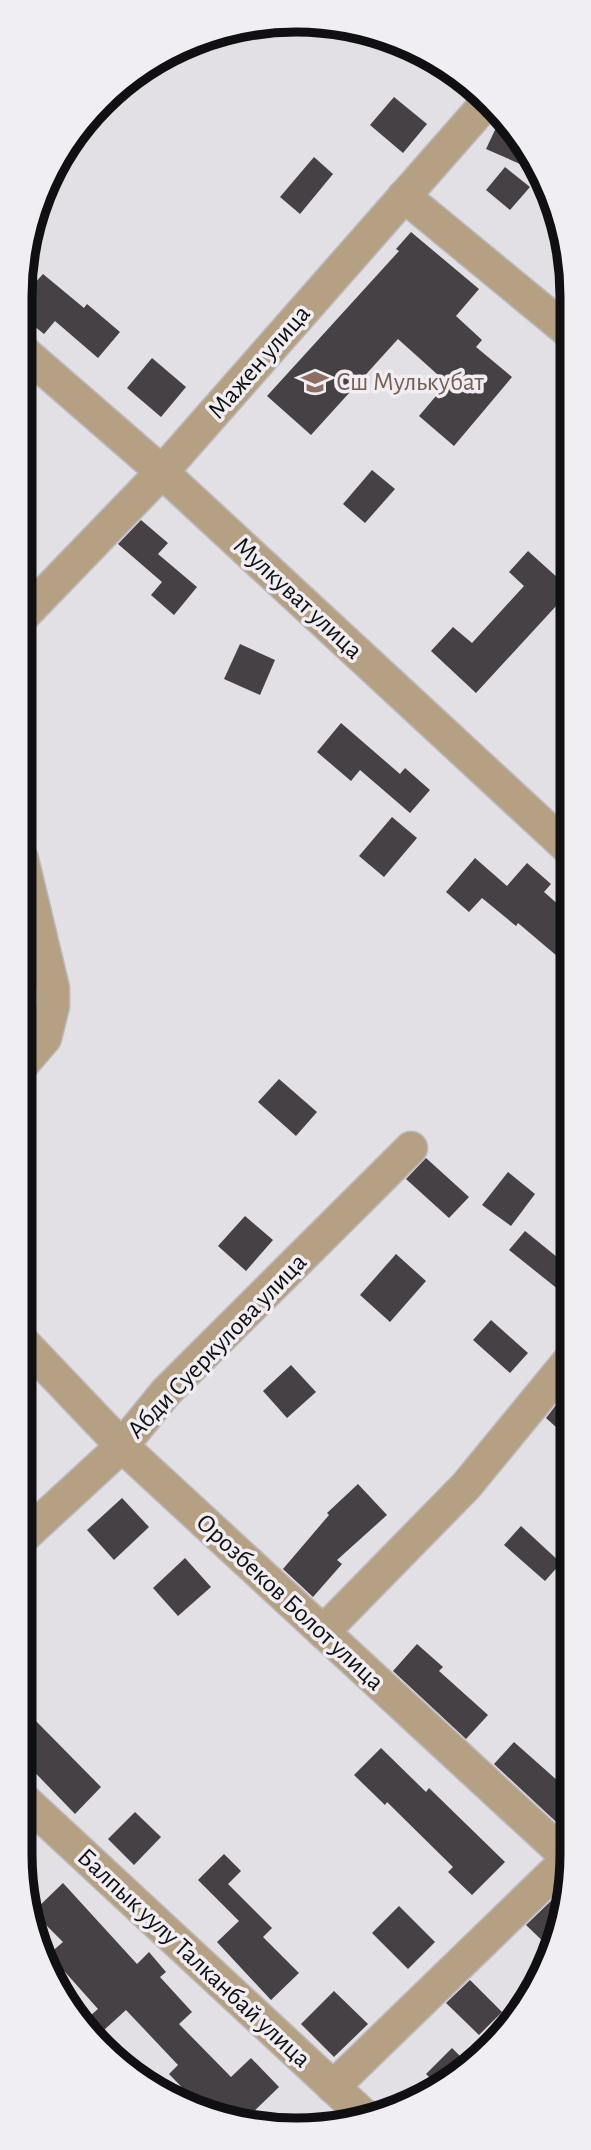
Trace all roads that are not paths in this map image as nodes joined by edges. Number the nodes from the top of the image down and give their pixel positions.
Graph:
1 (481, 108) edge
2 (404, 196) junction
3 (560, 325) edge
4 (32, 359) edge
5 (162, 472) junction
6 (32, 607) edge
7 (560, 841) edge
8 (32, 901) edge
9 (32, 1053) edge
10 (411, 1148) dead end
11 (32, 1352) edge
12 (560, 1373) edge
13 (122, 1447) junction
14 (32, 1529) edge
15 (323, 1632) junction
16 (32, 1807) edge
17 (560, 1852) edge
18 (559, 1865) edge
19 (333, 2087) junction
20 (359, 2111) edge

1 - 2 street, Мажен улица
2 - 3 street
2 - 5 street, Мажен улица
4 - 5 street, Мулкуват улица
5 - 6 street, Мажен улица
5 - 7 street, Мулкуват улица
8 - 9 street
10 - 13 street, Абди Суеркулова улица
11 - 13 street, Орозбеков Болот улица
12 - 15 street
13 - 14 street, Абди Суеркулова улица
13 - 15 street, Орозбеков Болот улица
15 - 17 street, Орозбеков Болот улица
16 - 19 street, Балпык уулу Талканбай улица
18 - 19 street
19 - 20 street, Балпык уулу Талканбай улица

